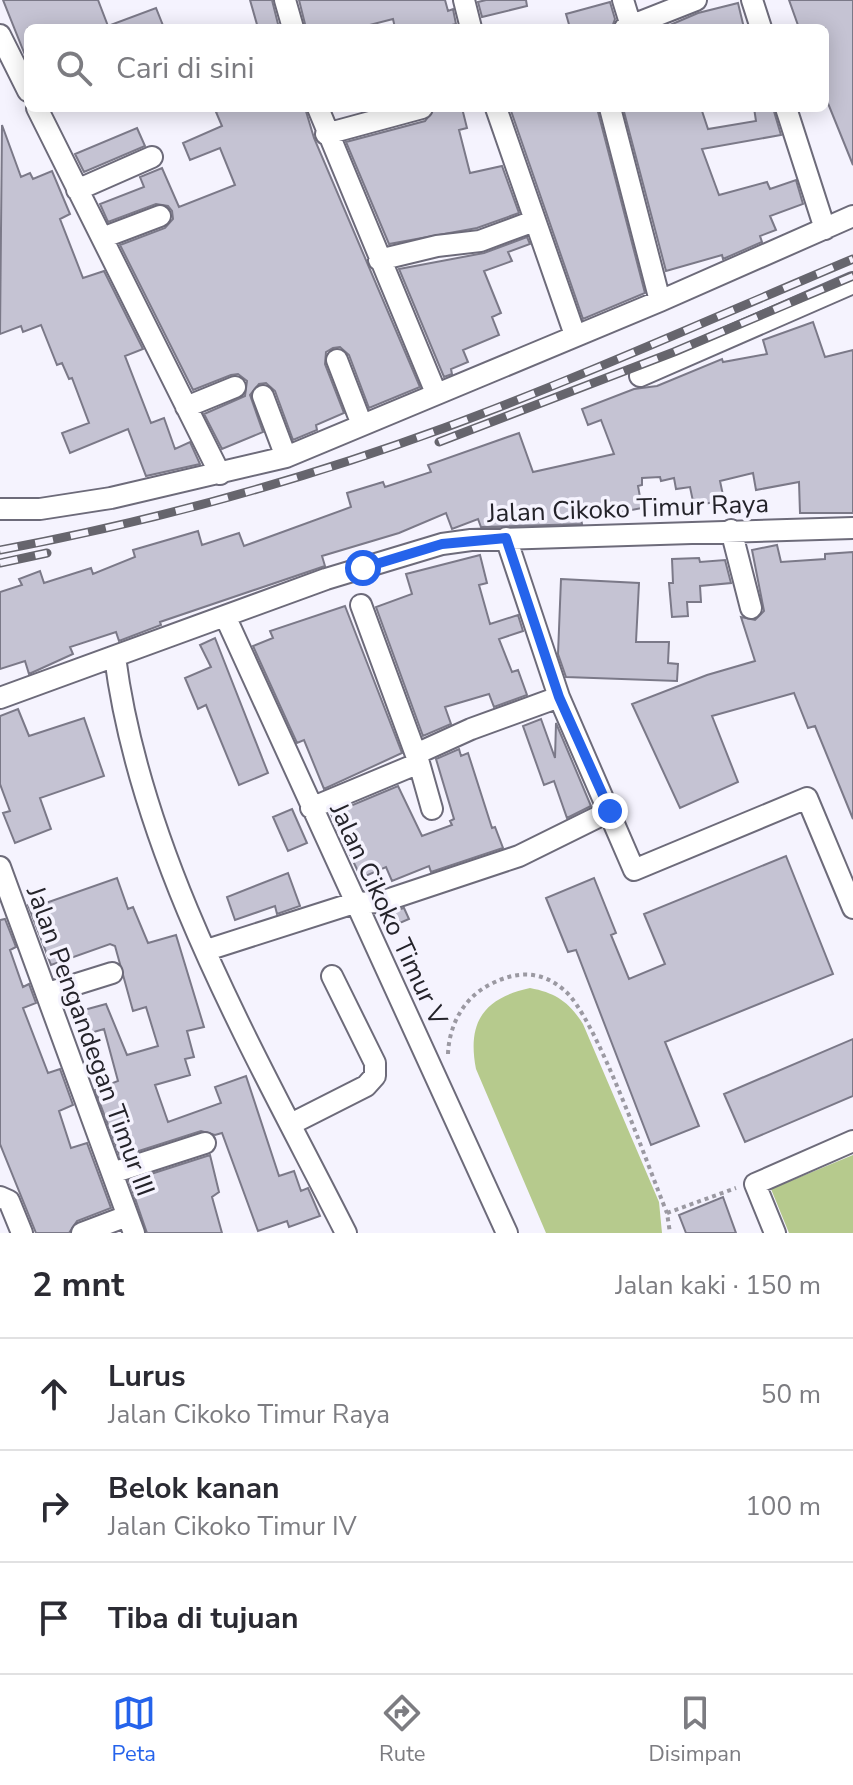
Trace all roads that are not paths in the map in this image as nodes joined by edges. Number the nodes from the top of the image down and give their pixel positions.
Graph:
1 (285, 0) edge
2 (464, 0) edge
3 (623, 0) edge
4 (696, 0) edge
5 (752, 0) edge
6 (292, 24) edge
7 (470, 24) edge
8 (627, 24) edge
9 (636, 24) edge
10 (760, 24) edge
11 (0, 35) edge
12 (24, 82) edge
13 (39, 112) edge
14 (319, 112) edge
15 (407, 112) edge
16 (497, 112) edge
17 (611, 112) edge
18 (787, 112) edge
19 (326, 134) junction
20 (152, 157) dead end
21 (77, 190) junction
22 (160, 216) dead end
23 (853, 216) edge
24 (534, 221) junction
25 (825, 229) junction
26 (102, 238) junction
27 (379, 260) junction
28 (853, 283) edge
29 (660, 301) junction
30 (575, 335) junction
31 (337, 360) dead end
32 (640, 376) dead end
33 (235, 387) dead end
34 (436, 393) junction
35 (263, 396) dead end
36 (186, 407) junction
37 (362, 425) junction
38 (286, 457) junction
39 (220, 474) junction
40 (0, 509) edge
41 (853, 528) edge
42 (731, 530) junction
43 (506, 538) junction
44 (361, 605) dead end
45 (751, 608) dead end
46 (225, 616) junction
47 (115, 657) junction
48 (559, 697) junction
49 (0, 698) edge
50 (417, 758) junction
51 (311, 808) junction
52 (432, 809) dead end
53 (610, 811) junction
54 (0, 867) edge
55 (847, 876) edge
56 (354, 903) junction
57 (853, 908) edge
58 (207, 950) junction
59 (112, 973) dead end
60 (332, 976) dead end
61 (48, 993) junction
62 (291, 1124) junction
63 (853, 1141) edge
64 (205, 1143) dead end
65 (112, 1173) junction
66 (0, 1197) edge
67 (130, 1224) edge
68 (22, 1233) edge
69 (82, 1233) edge
70 (346, 1233) edge
71 (507, 1233) edge
72 (775, 1233) edge

1 - 6 street
2 - 7 street
3 - 8 street
4 - 9 street
5 - 10 street
11 - 12 street
13 - 21 street
14 - 19 street
15 - 19 street
16 - 24 street
17 - 29 street
18 - 25 street
19 - 27 street
20 - 21 street
21 - 26 street
22 - 26 street
23 - 25 street
24 - 27 street
24 - 30 street
25 - 29 street
26 - 36 street
27 - 34 street
28 - 32 street
29 - 30 street
30 - 34 street
31 - 37 street
33 - 36 street
34 - 37 street
35 - 38 street
36 - 39 street
37 - 38 street
38 - 39 street
39 - 40 street
41 - 42 street, Jalan Cikoko Timur Raya
42 - 43 street, Jalan Cikoko Timur Raya
42 - 45 street
43 - 46 street, Jalan Cikoko Timur Raya
43 - 48 street
44 - 50 street
46 - 47 street, Jalan Cikoko Timur Raya
46 - 51 street, Jalan Cikoko Timur V
47 - 49 street, Jalan Cikoko Timur Raya
47 - 58 street
48 - 50 street
48 - 53 street
50 - 51 street
50 - 52 street
51 - 56 street, Jalan Cikoko Timur V
53 - 55 street
53 - 56 street
54 - 61 street, Jalan Pengandegan Timur III
55 - 57 street
56 - 58 street
56 - 71 street, Jalan Cikoko Timur V
58 - 62 street
59 - 61 street
60 - 62 street
61 - 65 street, Jalan Pengandegan Timur III
62 - 70 street
63 - 72 street
64 - 65 street
65 - 67 street, Jalan Pengandegan Timur III
66 - 68 street
67 - 69 street

